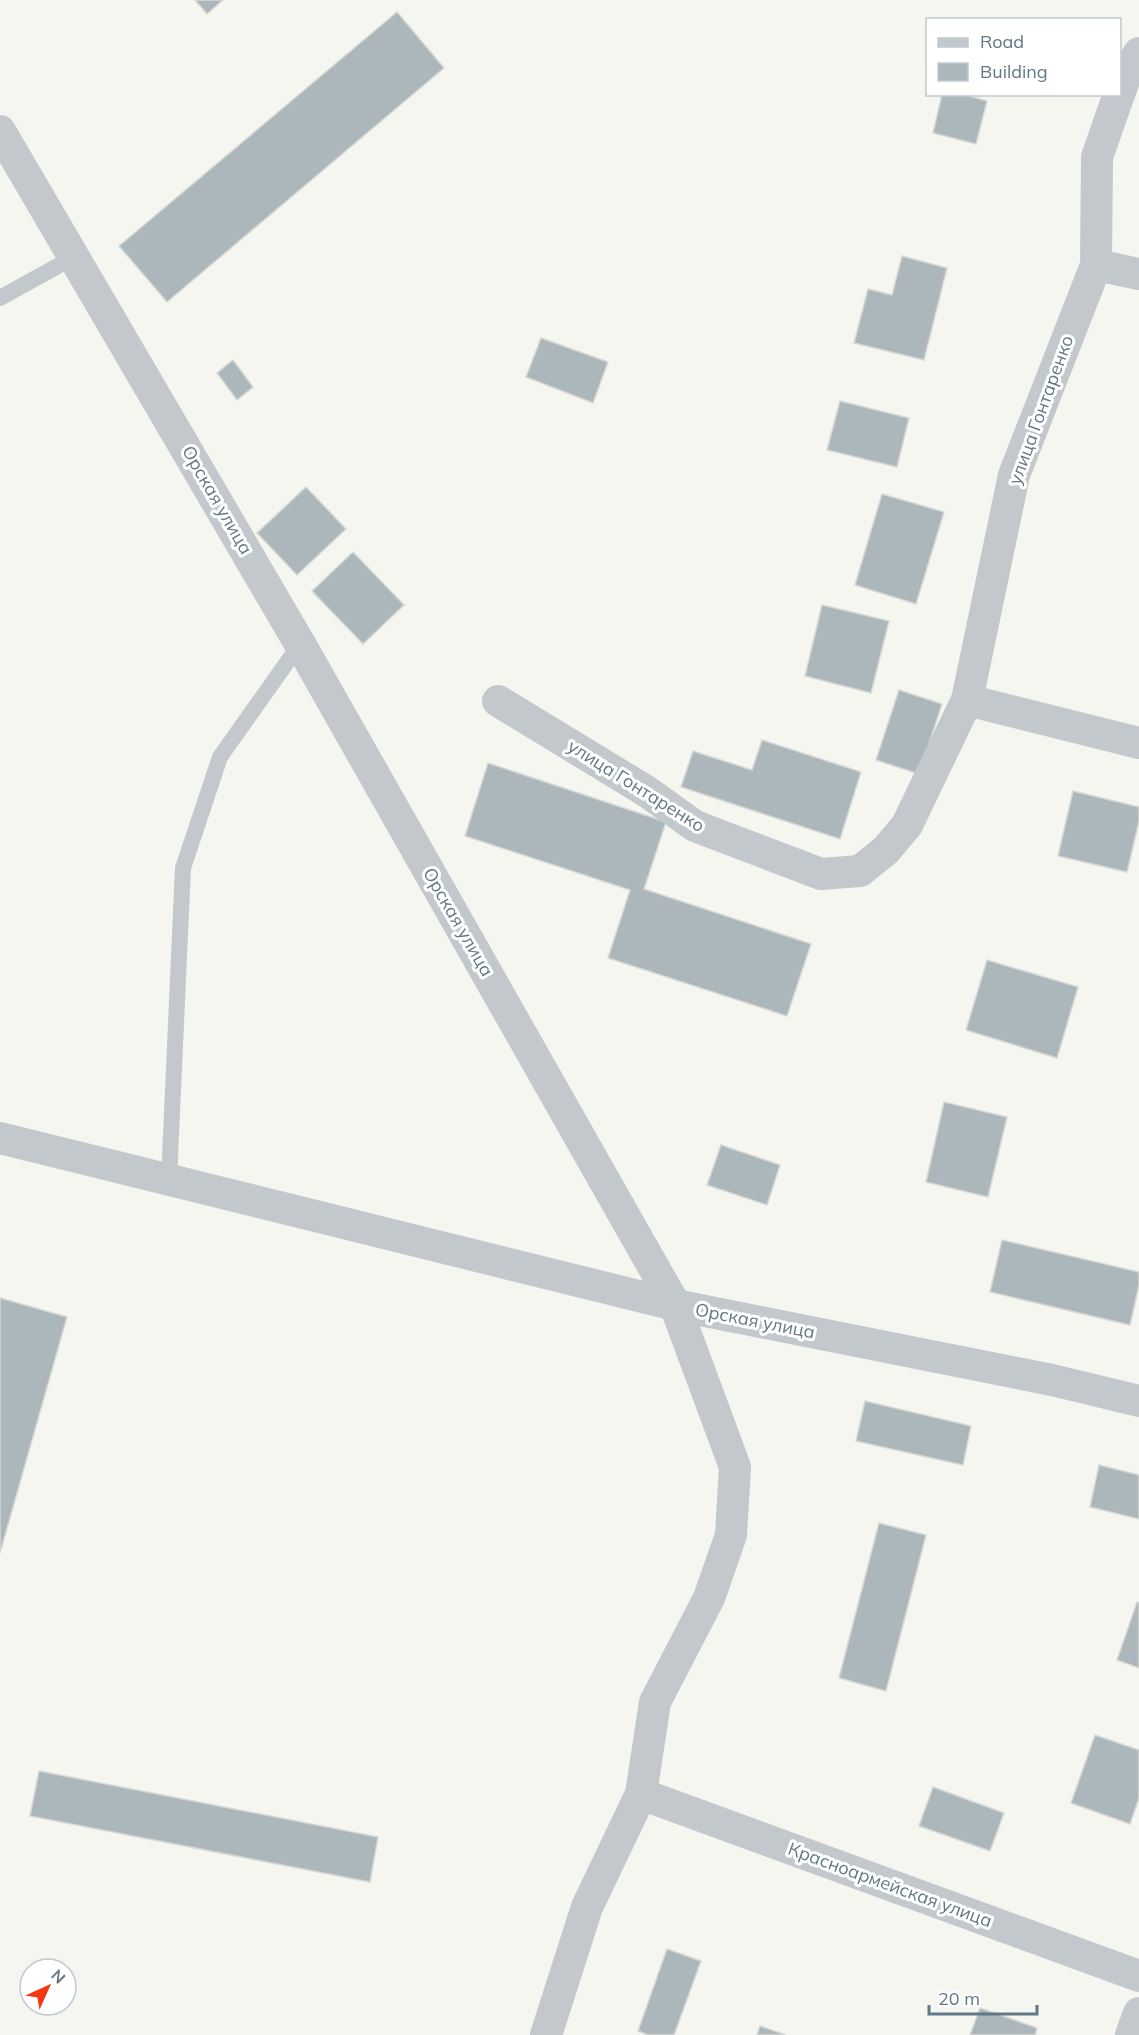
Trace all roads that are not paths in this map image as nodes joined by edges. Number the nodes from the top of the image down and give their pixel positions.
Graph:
1 (1139, 53) edge
2 (1121, 88) edge
3 (1118, 96) edge
4 (0, 131) edge
5 (74, 257) junction
6 (1096, 265) junction
7 (1139, 274) edge
8 (0, 298) edge
9 (300, 644) junction
10 (967, 700) junction
11 (498, 701) dead end
12 (1139, 743) edge
13 (0, 1138) edge
14 (169, 1179) junction
15 (675, 1305) junction
16 (1139, 1401) edge
17 (641, 1794) junction
18 (1139, 1976) edge
19 (1139, 2013) edge
20 (546, 2035) edge
21 (1131, 2035) edge

1 - 2 street, улица Гонтаренко
3 - 6 street, улица Гонтаренко
4 - 5 street, Орская улица
5 - 8 lane
5 - 9 street, Орская улица
6 - 7 street
6 - 10 street, улица Гонтаренко
9 - 14 lane
9 - 15 street, Орская улица
10 - 11 street, улица Гонтаренко
10 - 12 street
13 - 14 street
14 - 15 street
15 - 16 street, Орская улица
15 - 17 street
17 - 18 street, Красноармейская улица
17 - 20 street
19 - 21 street

